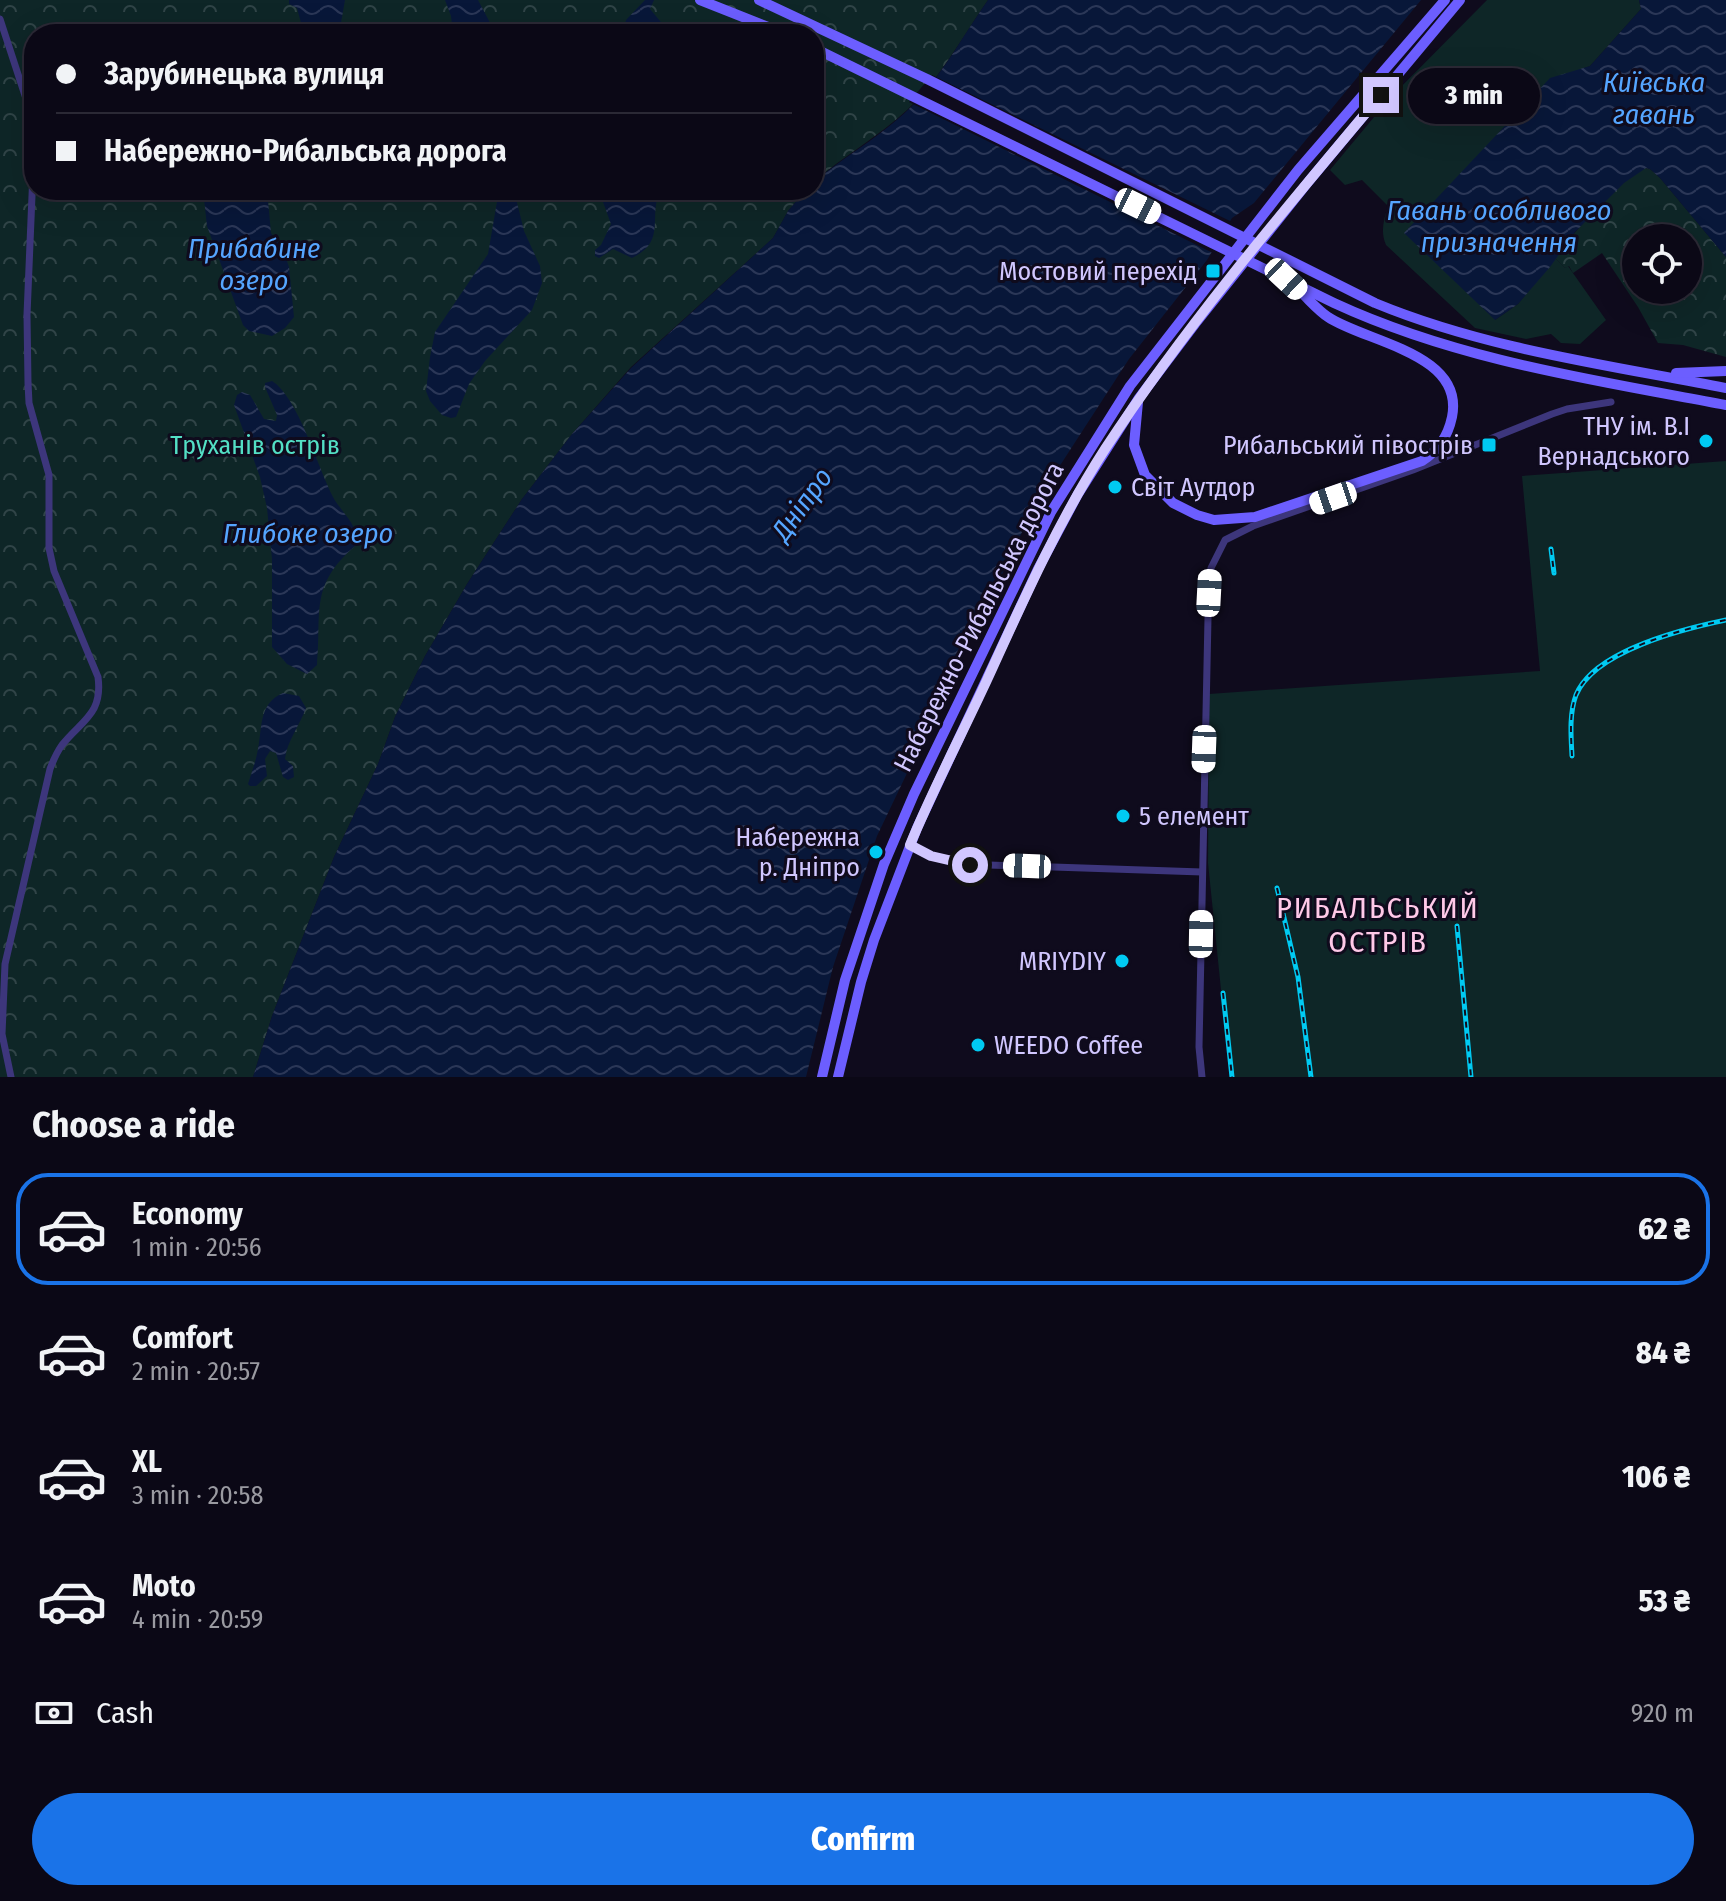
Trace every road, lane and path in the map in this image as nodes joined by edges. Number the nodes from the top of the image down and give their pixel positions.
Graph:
1 (700, 0) edge
2 (759, 0) edge
3 (1445, 0) edge
4 (1460, 0) edge
5 (0, 19) edge
6 (761, 24) edge
7 (810, 24) edge
8 (824, 31) edge
9 (824, 53) edge
10 (24, 93) edge
11 (32, 200) edge
12 (1286, 279) junction
13 (1639, 371) junction
14 (1726, 371) edge
15 (1726, 388) edge
16 (1139, 398) junction
17 (1611, 402) dead end
18 (1726, 405) edge
19 (910, 845) junction
20 (1202, 872) junction
21 (11, 1077) edge
22 (822, 1077) edge
23 (838, 1077) edge
24 (1202, 1077) edge

1 - 6 main road
2 - 7 main road
3 - 22 main road, Набережно-Рибальська дорога
4 - 16 main road, Набережно-Рибальська дорога
5 - 10 street
8 - 13 main road
9 - 12 main road
11 - 21 street
12 - 16 main road
12 - 18 main road
13 - 14 main road
13 - 15 main road
16 - 19 main road, Набережно-Рибальська дорога
17 - 20 street
19 - 20 street
19 - 23 main road, Набережно-Рибальська дорога
20 - 24 street

